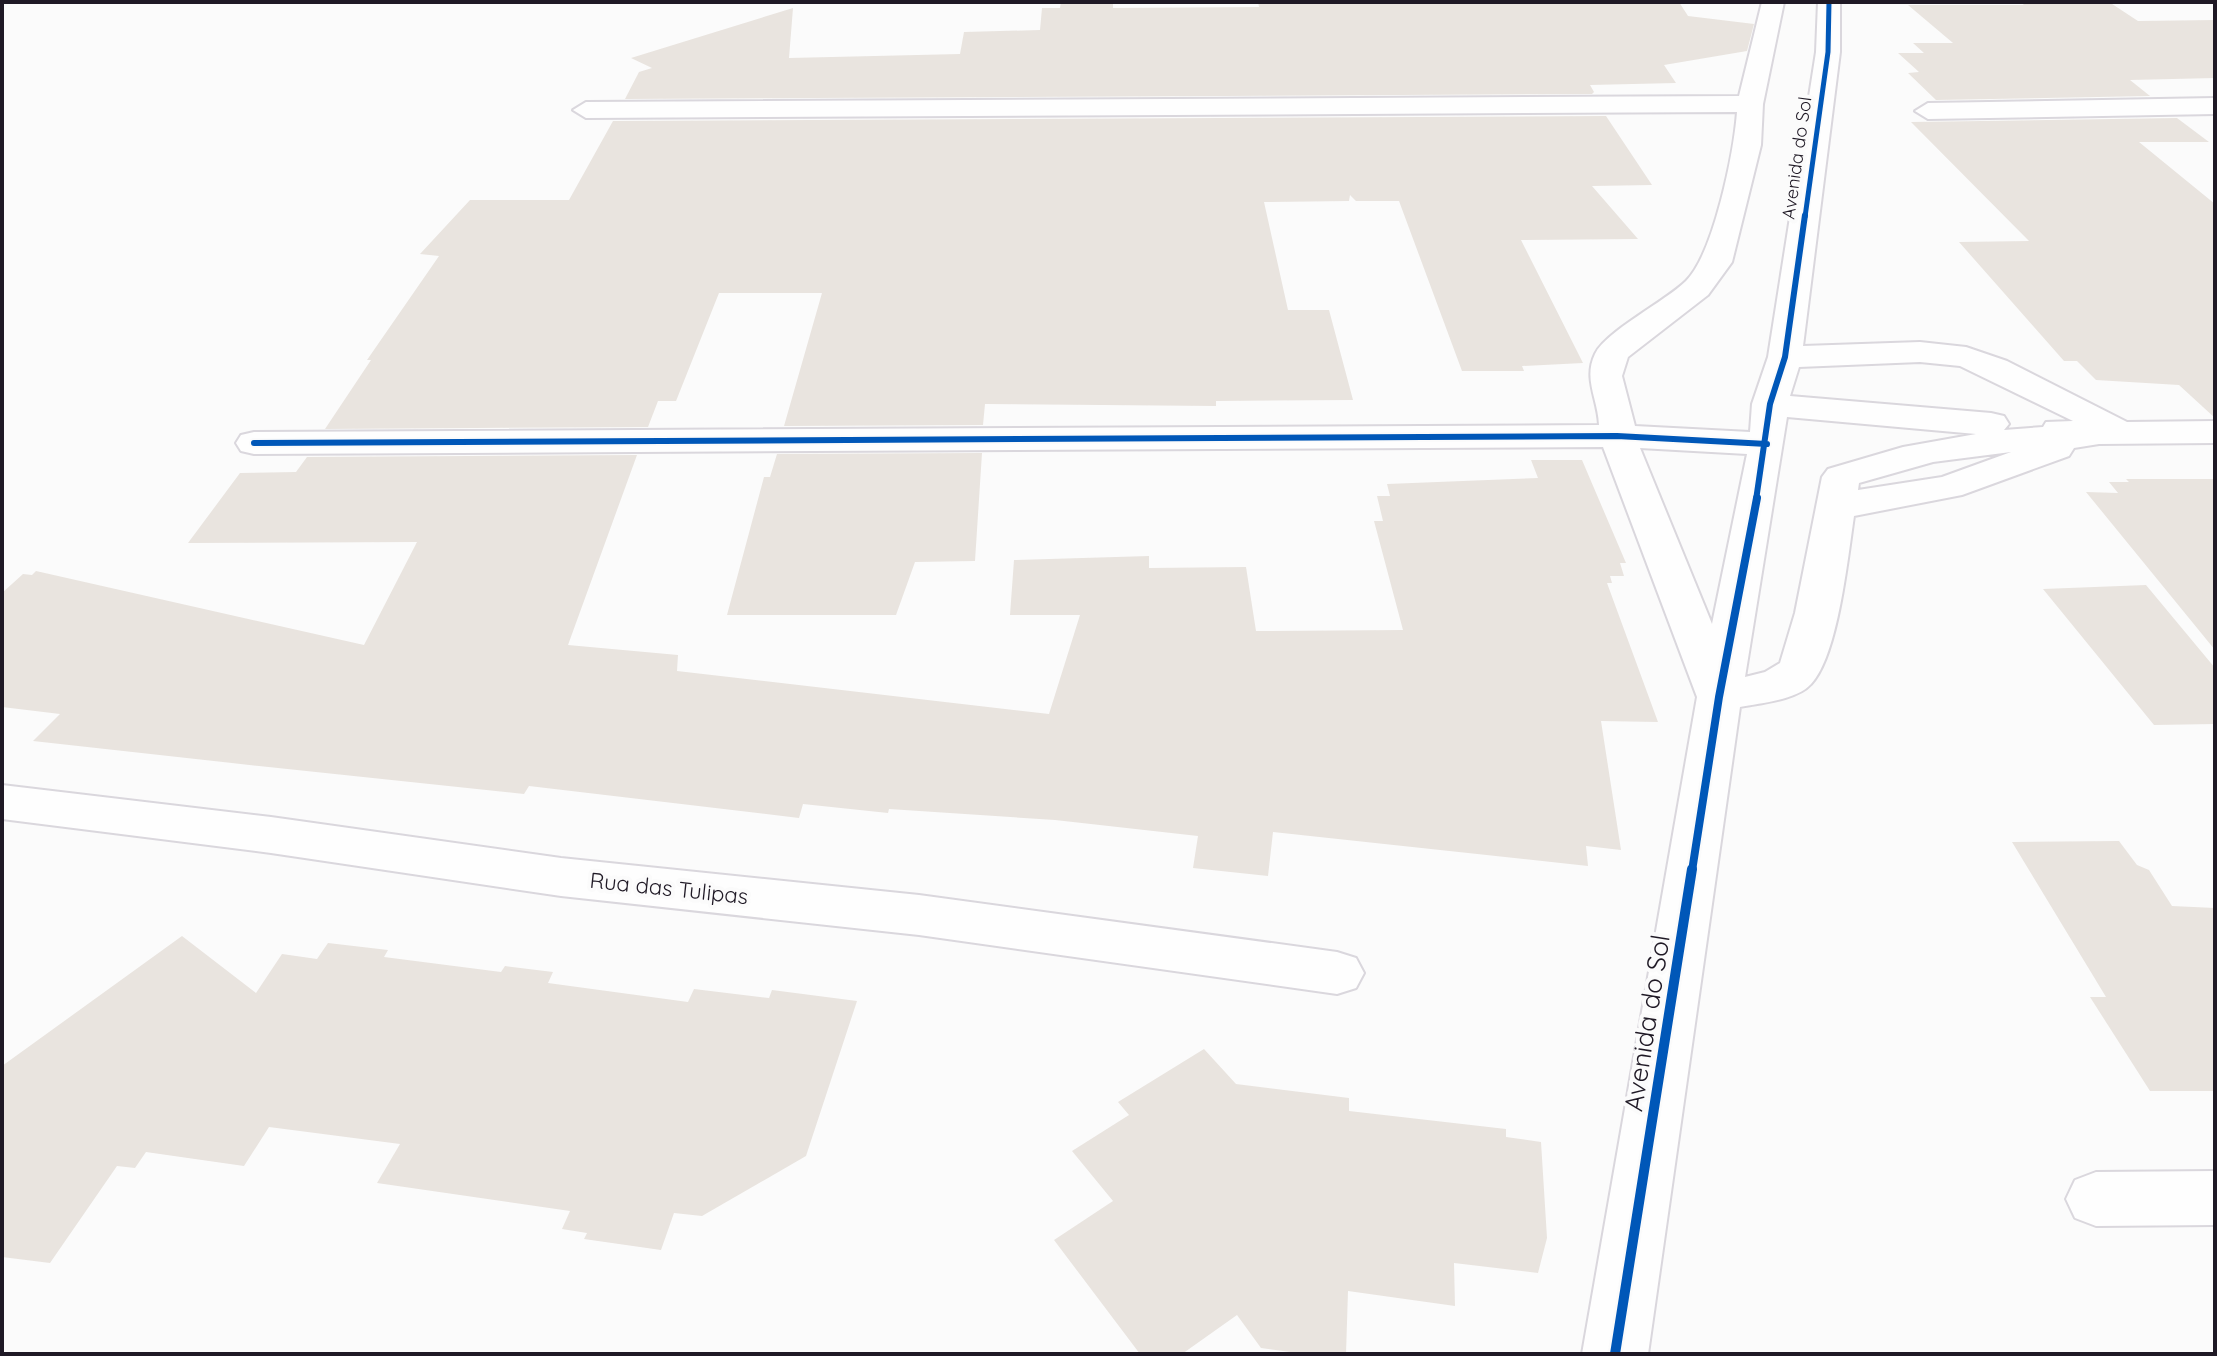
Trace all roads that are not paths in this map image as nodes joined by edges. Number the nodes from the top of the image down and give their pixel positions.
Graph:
1 (1773, 2) edge
2 (1829, 2) edge
3 (1750, 104) junction
4 (2215, 106) edge
5 (586, 110) dead end
6 (1928, 111) dead end
7 (1785, 357) junction
8 (1770, 404) junction
9 (1839, 413) junction
10 (2215, 432) edge
11 (2101, 434) junction
12 (1617, 436) junction
13 (254, 443) dead end
14 (1767, 444) junction
15 (1838, 493) junction
16 (1719, 697) junction
17 (2, 802) edge
18 (1337, 973) dead end
19 (2215, 1198) edge
20 (2096, 1199) dead end
21 (1615, 1354) edge

1 - 3 street
2 - 7 street, Avenida do Sol
3 - 5 street
3 - 12 street
4 - 6 street
7 - 8 street, Avenida do Sol
7 - 11 street
8 - 9 street
8 - 14 street, Avenida do Sol
9 - 11 street
9 - 15 street
10 - 11 street
11 - 15 street
12 - 13 street
12 - 14 street
12 - 16 street
14 - 16 street, Avenida do Sol
15 - 16 street
16 - 21 street, Avenida do Sol
17 - 18 street, Rua das Tulipas
19 - 20 street

